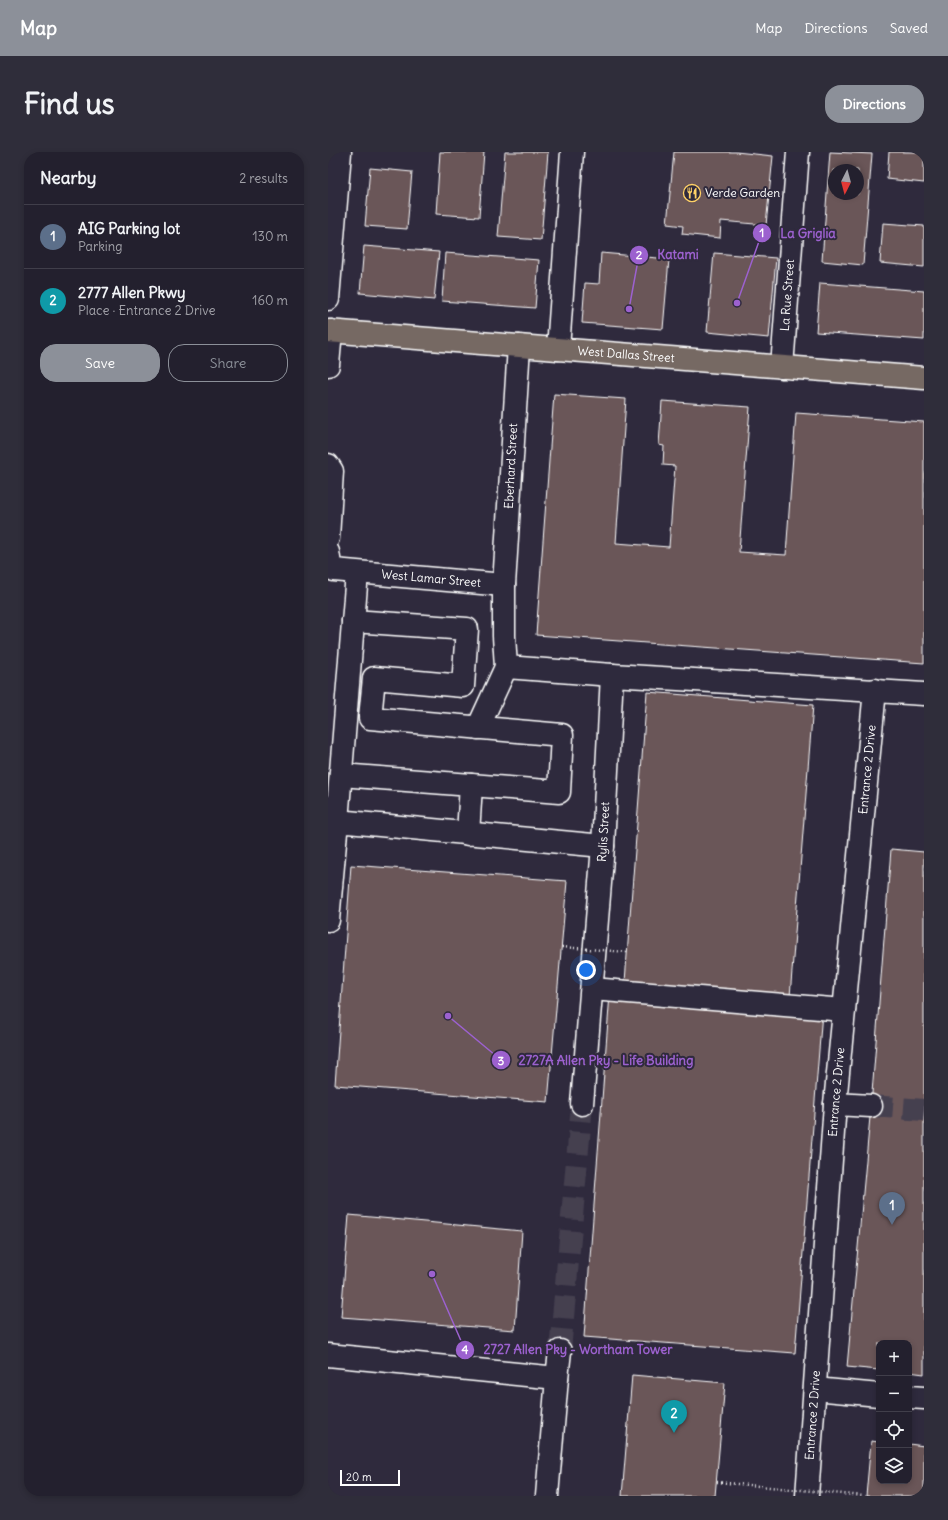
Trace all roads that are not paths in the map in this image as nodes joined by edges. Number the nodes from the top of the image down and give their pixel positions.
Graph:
1 (340, 152) edge
2 (572, 152) edge
3 (798, 152) edge
4 (328, 299) edge
5 (330, 331) edge
6 (519, 346) junction
7 (558, 349) junction
8 (328, 365) edge
9 (782, 367) junction
10 (924, 378) edge
11 (328, 465) edge
12 (328, 538) edge
13 (328, 552) edge
14 (357, 572) junction
15 (504, 585) junction
16 (353, 621) junction
17 (506, 667) junction
18 (612, 675) junction
19 (875, 690) junction
20 (924, 694) edge
21 (478, 728) junction
22 (341, 775) junction
23 (471, 785) junction
24 (337, 821) junction
25 (468, 834) junction
26 (603, 846) junction
27 (328, 920) edge
28 (592, 988) junction
29 (844, 1010) junction
30 (582, 1104) tunnel mouth
31 (835, 1104) junction
32 (871, 1106) tunnel mouth
33 (560, 1351) tunnel mouth
34 (328, 1356) edge
35 (557, 1378) junction
36 (815, 1390) junction
37 (876, 1395) edge
38 (912, 1397) edge
39 (924, 1398) edge
40 (547, 1496) edge
41 (807, 1496) edge

1 - 4 street
2 - 7 street
3 - 9 street, La Rue Street
5 - 6 main road, West Dallas Street
5 - 8 street
6 - 7 main road, West Dallas Street
6 - 15 street, Eberhard Street
7 - 9 main road, West Dallas Street
9 - 10 main road, West Dallas Street
11 - 12 street
13 - 14 street, West Lamar Street
14 - 15 street, West Lamar Street
14 - 16 street
15 - 17 street, Eberhard Street
16 - 21 street
16 - 22 street
17 - 18 street
17 - 21 street
18 - 19 street
18 - 26 street, Rylis Street
19 - 20 street
19 - 29 street, Entrance 2 Drive
21 - 23 street
22 - 23 street
22 - 24 street
23 - 25 street
24 - 25 street
24 - 27 street
25 - 26 street
26 - 28 street, Rylis Street
28 - 29 street
28 - 30 street, Rylis Street
29 - 31 street, Entrance 2 Drive
31 - 32 street
31 - 36 street, Entrance 2 Drive
33 - 35 street
34 - 35 street
35 - 40 street
36 - 37 street
36 - 41 street, Entrance 2 Drive
38 - 39 street

